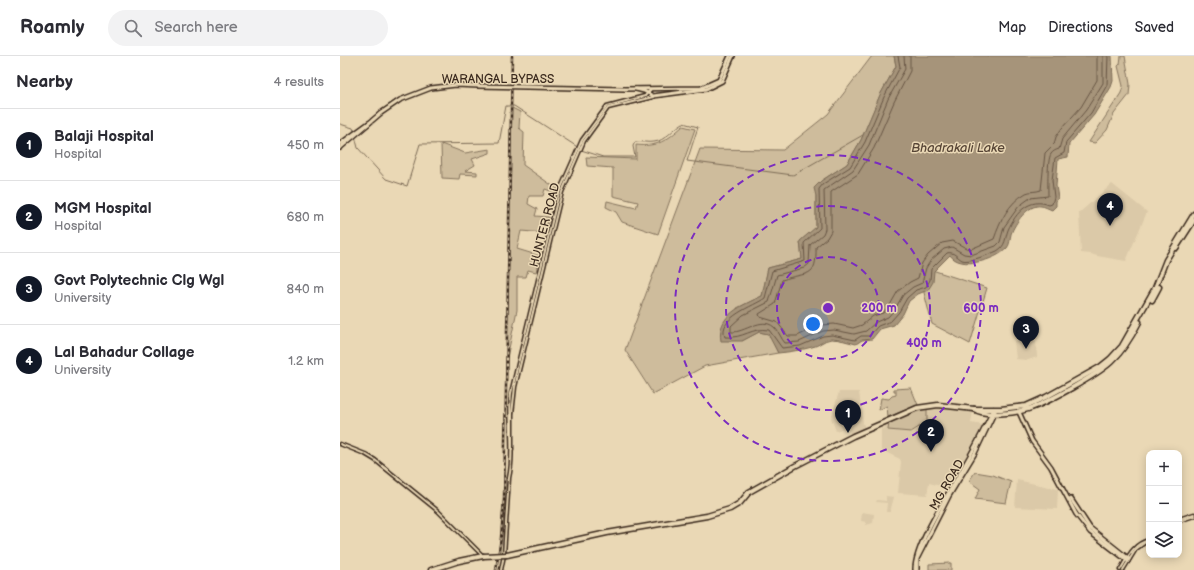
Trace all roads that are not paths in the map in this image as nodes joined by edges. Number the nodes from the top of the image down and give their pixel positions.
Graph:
1 (732, 56) edge
2 (634, 88) junction
3 (652, 88) junction
4 (664, 88) junction
5 (648, 93) junction
6 (665, 94) junction
7 (654, 96) junction
8 (353, 136) junction
9 (583, 141) junction
10 (340, 144) edge
11 (340, 148) edge
12 (1194, 214) edge
13 (1194, 220) edge
14 (1086, 377) junction
15 (994, 411) junction
16 (1018, 412) junction
17 (340, 444) edge
18 (1194, 515) edge
19 (1182, 519) edge
20 (1146, 541) edge
21 (483, 556) junction
22 (1128, 560) junction
23 (431, 570) edge
24 (501, 570) edge
25 (916, 570) edge
26 (1121, 570) edge

1 - 4 main road, HUNTER ROAD
1 - 6 main road, HUNTER ROAD
2 - 3 main road, WARANGAL BYPASS
2 - 5 main road, WARANGAL BYPASS
2 - 8 main road, WARANGAL BYPASS, bridge
3 - 4 main road, HUNTER ROAD
3 - 5 street
4 - 6 main road
5 - 7 main road, WARANGAL BYPASS
5 - 9 street, HUNTER ROAD
6 - 7 main road, HUNTER ROAD
7 - 9 street, HUNTER ROAD
8 - 10 main road, WARANGAL BYPASS
8 - 11 main road, WARANGAL BYPASS
9 - 24 street, HUNTER ROAD
12 - 14 highway
13 - 14 highway
14 - 15 highway
14 - 16 highway
15 - 16 highway
15 - 21 highway, bridge
15 - 25 main road, MG ROAD
16 - 22 main road
17 - 21 street
18 - 19 street
20 - 22 street
21 - 23 highway
22 - 26 street

